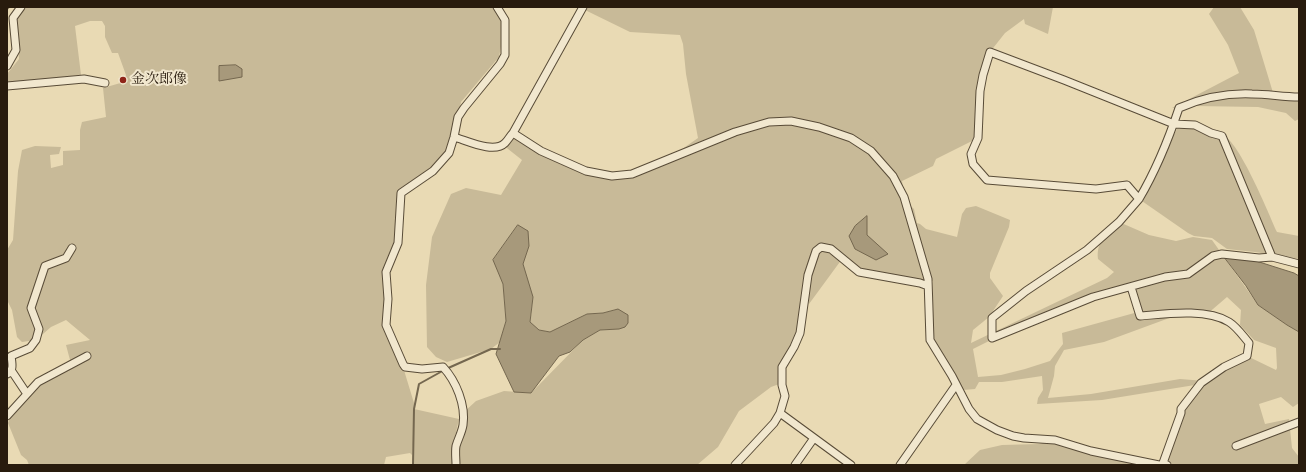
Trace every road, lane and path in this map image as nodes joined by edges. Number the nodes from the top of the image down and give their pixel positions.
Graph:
1 (21, 7) edge
2 (496, 7) edge
3 (583, 7) edge
4 (7, 66) edge
5 (105, 83) dead end
6 (7, 86) edge
7 (1299, 97) edge
8 (1174, 124) junction
9 (513, 132) junction
10 (454, 137) junction
11 (1139, 199) junction
12 (72, 248) dead end
13 (1272, 257) junction
14 (1299, 264) edge
15 (928, 286) junction
16 (1131, 287) junction
17 (7, 349) edge
18 (10, 356) junction
19 (87, 356) dead end
20 (9, 372) edge
21 (956, 385) junction
22 (27, 394) junction
23 (780, 413) junction
24 (7, 416) edge
25 (1299, 422) edge
26 (814, 438) junction
27 (1236, 446) dead end
28 (456, 465) edge
29 (735, 465) edge
30 (795, 465) edge
31 (851, 465) edge
32 (900, 465) edge
33 (1159, 465) edge
34 (1167, 465) edge

1 - 4 street
2 - 10 street
3 - 9 street
5 - 6 street
7 - 8 street
8 - 11 street
8 - 11 street
8 - 13 street
9 - 10 street
9 - 15 street
10 - 28 street
11 - 16 street
12 - 18 street
13 - 14 street
13 - 16 street
15 - 21 street
15 - 23 street
16 - 34 street
17 - 18 street
18 - 20 street
19 - 22 street
20 - 22 street
21 - 32 street
21 - 33 street
22 - 24 street
23 - 26 street
23 - 29 street
25 - 27 street
26 - 30 street
26 - 31 street

